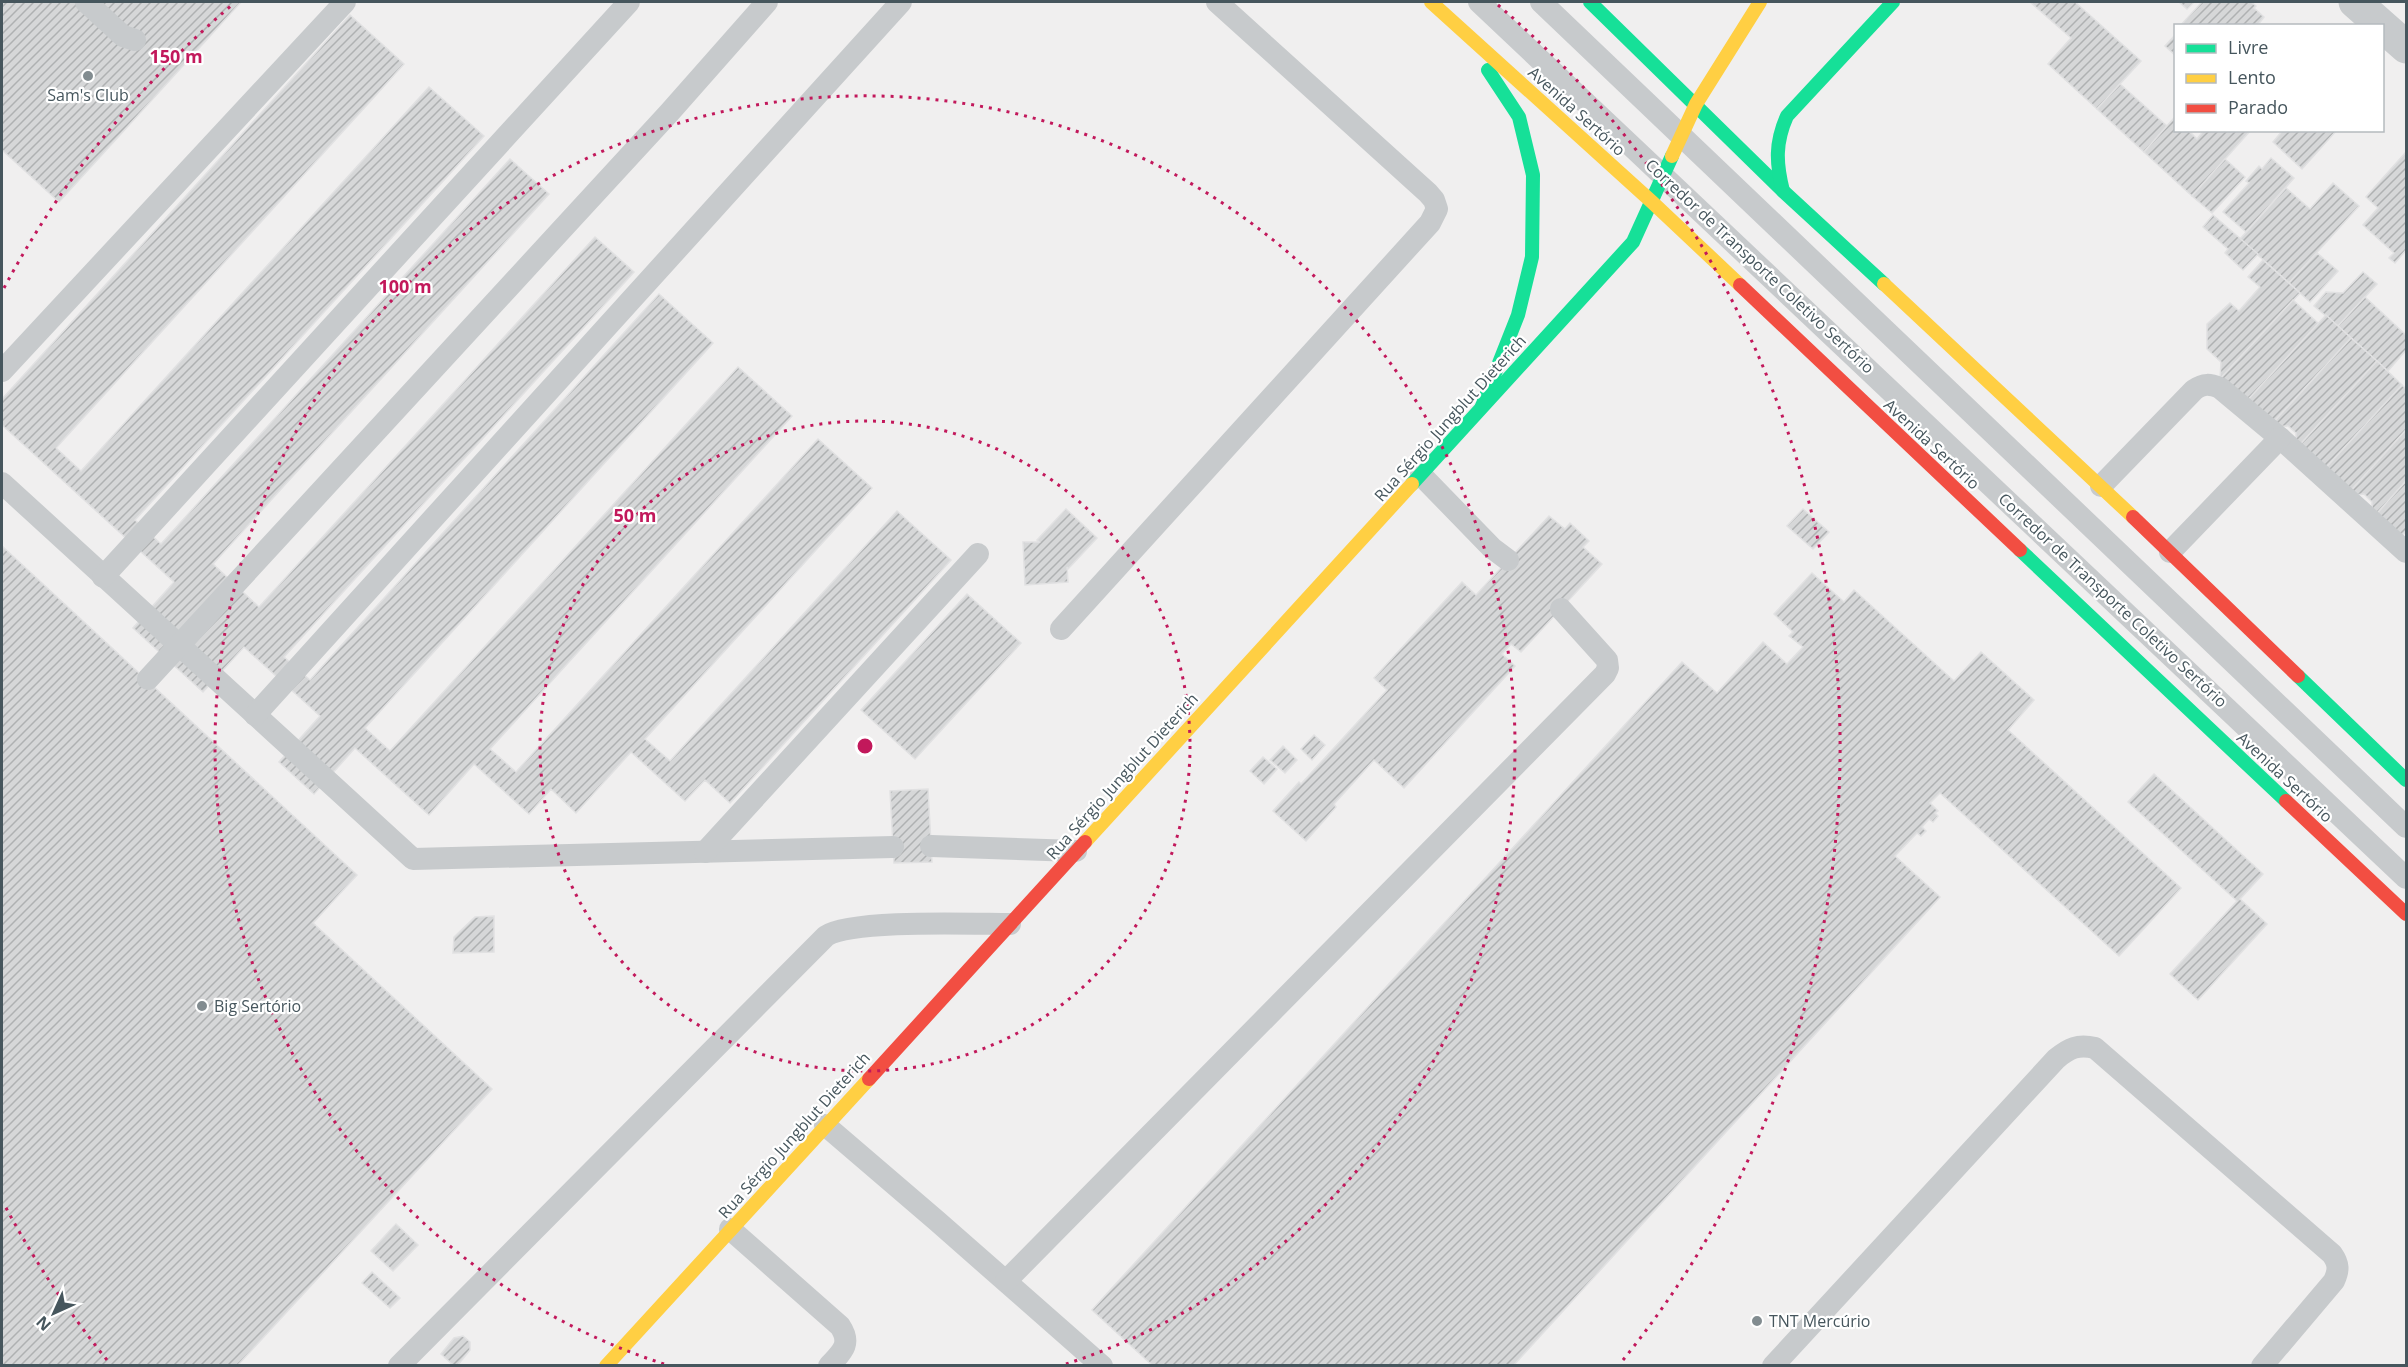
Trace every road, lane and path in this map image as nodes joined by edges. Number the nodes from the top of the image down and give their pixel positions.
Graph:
1 (86, 2) edge
2 (345, 2) edge
3 (629, 2) edge
4 (767, 2) edge
5 (901, 2) edge
6 (1216, 2) edge
7 (1431, 2) edge
8 (1479, 2) edge
9 (1541, 2) edge
10 (1590, 2) edge
11 (1760, 2) edge
12 (1893, 2) edge
13 (2355, 2) edge
14 (2380, 24) edge
15 (2384, 27) edge
16 (1466, 36) junction
17 (135, 40) dead end
18 (2406, 46) edge
19 (1696, 104) junction
20 (1683, 138) junction
21 (1664, 175) junction
22 (1783, 191) junction
23 (1652, 202) junction
24 (2, 371) edge
25 (1482, 406) junction
26 (2280, 438) junction
27 (1421, 475) junction
28 (2, 483) edge
29 (2101, 486) junction
30 (2170, 552) junction
31 (2406, 552) edge
32 (978, 554) dead end
33 (1508, 560) dead end
34 (103, 577) junction
35 (1561, 609) dead end
36 (1061, 629) dead end
37 (179, 646) junction
38 (147, 679) dead end
39 (255, 714) junction
40 (2406, 780) edge
41 (2406, 827) edge
42 (931, 846) dead end
43 (893, 847) dead end
44 (1076, 851) junction
45 (705, 852) junction
46 (2406, 878) edge
47 (2406, 914) edge
48 (1010, 924) junction
49 (825, 1125) junction
50 (730, 1229) junction
51 (1006, 1281) junction
52 (399, 1365) edge
53 (606, 1365) edge
54 (829, 1365) edge
55 (1102, 1365) edge
56 (1773, 1365) edge
57 (2262, 1365) edge

1 - 17 lane
2 - 24 lane
3 - 34 lane
4 - 37 lane
5 - 39 lane
6 - 36 lane
7 - 16 main road, Avenida Sertório
8 - 21 lane, Corredor de Transporte Coletivo Sertório
9 - 20 lane
10 - 19 main road
11 - 19 main road, Rua Sérgio Jungblut Dieterich
12 - 22 main road
13 - 14 street
15 - 18 street
16 - 23 main road, Avenida Sertório
16 - 25 main road
19 - 20 main road, Rua Sérgio Jungblut Dieterich
19 - 22 main road
20 - 21 main road, Rua Sérgio Jungblut Dieterich
20 - 41 lane
21 - 23 main road, Rua Sérgio Jungblut Dieterich
21 - 46 lane, Corredor de Transporte Coletivo Sertório
22 - 29 main road
23 - 25 main road, Rua Sérgio Jungblut Dieterich
23 - 47 main road, Avenida Sertório
25 - 27 main road, Rua Sérgio Jungblut Dieterich
26 - 29 lane
26 - 30 lane
26 - 31 lane
27 - 33 lane
27 - 44 main road, Rua Sérgio Jungblut Dieterich
28 - 34 lane
29 - 30 main road
30 - 40 main road
32 - 45 lane
34 - 37 lane
35 - 51 lane
37 - 38 lane
37 - 39 lane
39 - 45 lane
42 - 44 lane
43 - 45 lane
44 - 48 main road, Rua Sérgio Jungblut Dieterich
48 - 49 main road, Rua Sérgio Jungblut Dieterich
48 - 52 lane
49 - 50 main road, Rua Sérgio Jungblut Dieterich
49 - 51 lane
50 - 53 main road, Rua Sérgio Jungblut Dieterich
50 - 54 lane
51 - 55 lane
56 - 57 lane

